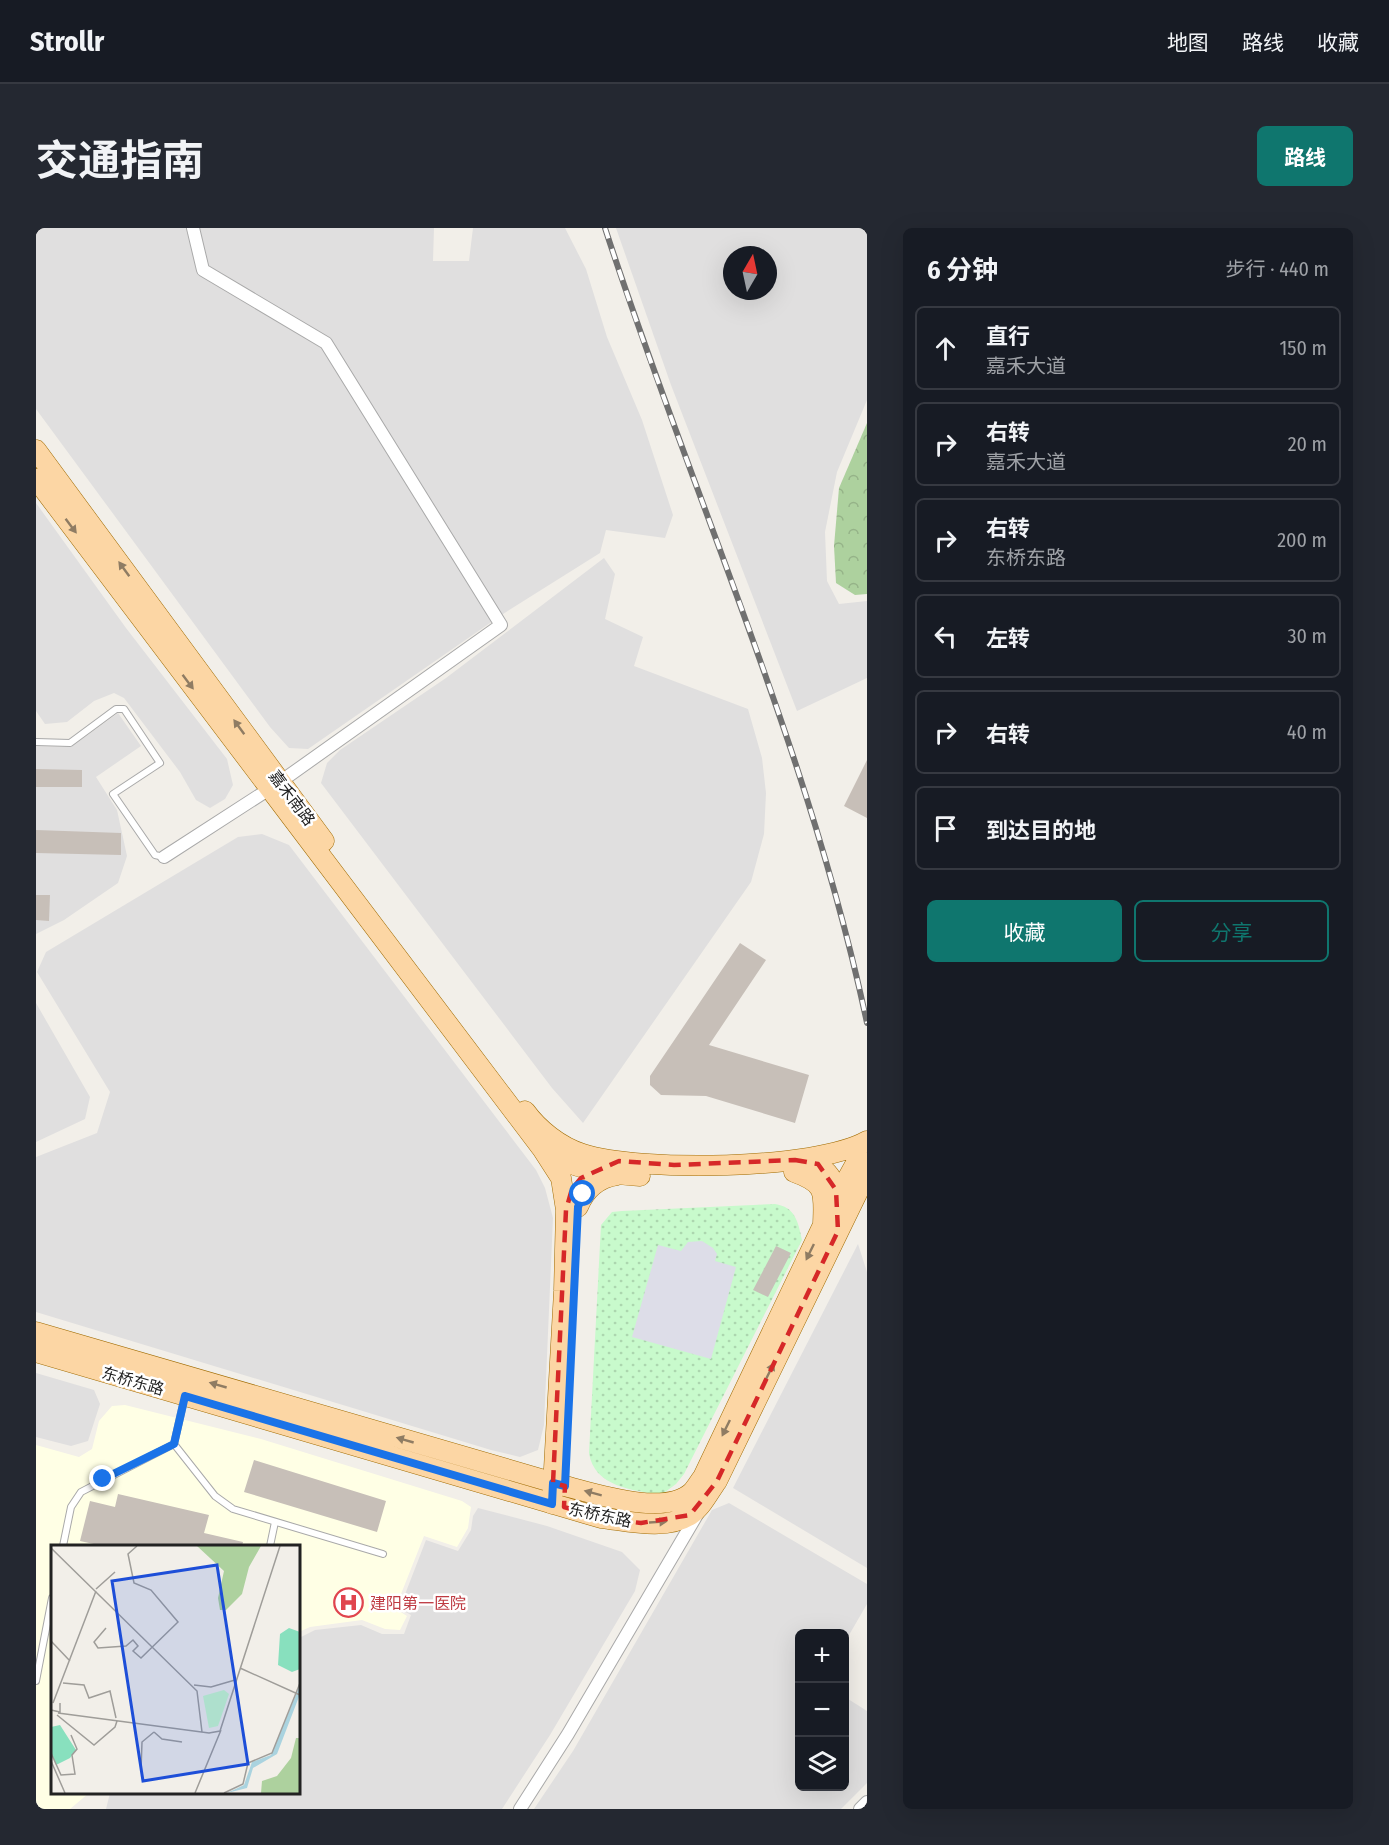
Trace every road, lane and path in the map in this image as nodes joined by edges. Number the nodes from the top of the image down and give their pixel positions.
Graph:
1 (192, 228) edge
2 (36, 450) edge
3 (36, 479) edge
4 (36, 742) edge
5 (274, 786) junction
6 (164, 857) joint
7 (528, 1124) junction
8 (867, 1142) edge
9 (549, 1145) junction
10 (863, 1164) edge
11 (795, 1166) junction
12 (621, 1168) junction
13 (823, 1169) junction
14 (594, 1170) junction
15 (569, 1182) junction
16 (837, 1197) junction
17 (572, 1207) junction
18 (831, 1228) junction
19 (36, 1332) edge
20 (36, 1352) edge
21 (185, 1396) junction
22 (174, 1444) junction
23 (717, 1481) junction
24 (559, 1484) junction
25 (558, 1505) junction
26 (275, 1522) junction
27 (63, 1545) edge
28 (270, 1545) edge
29 (383, 1554) dead end
30 (51, 1603) edge
31 (36, 1681) edge
32 (867, 1802) edge
33 (520, 1809) edge
34 (860, 1809) edge

1 - 5 street
5 -> 2 main road, 嘉禾南路
3 -> 5 main road, 嘉禾南路
4 - 6 lane
5 - 6 street
5 - 7 main road, 嘉禾南路
7 - 9 main road, 嘉禾南路
7 - 15 main road
8 - 10 main road
8 - 11 main road
9 - 12 main road
9 - 14 main road
9 - 15 main road
10 - 13 main road
10 - 16 main road
10 - 18 main road, 东桥东路
11 - 12 main road
11 - 13 main road
11 - 18 main road
12 - 14 main road
12 - 17 main road
13 - 16 main road
14 - 15 main road
15 - 17 main road
16 - 18 main road
17 - 24 main road
23 -> 18 main road, 东桥东路
18 -> 24 main road, 东桥东路
24 -> 19 main road, 东桥东路
20 - 21 main road, 东桥东路
21 - 22 lane
21 - 25 main road, 东桥东路
22 - 26 lane
22 - 27 lane
25 -> 23 main road, 东桥东路
23 - 33 street
24 - 25 main road
26 - 28 lane
26 - 29 lane
30 - 31 lane
32 - 34 street

